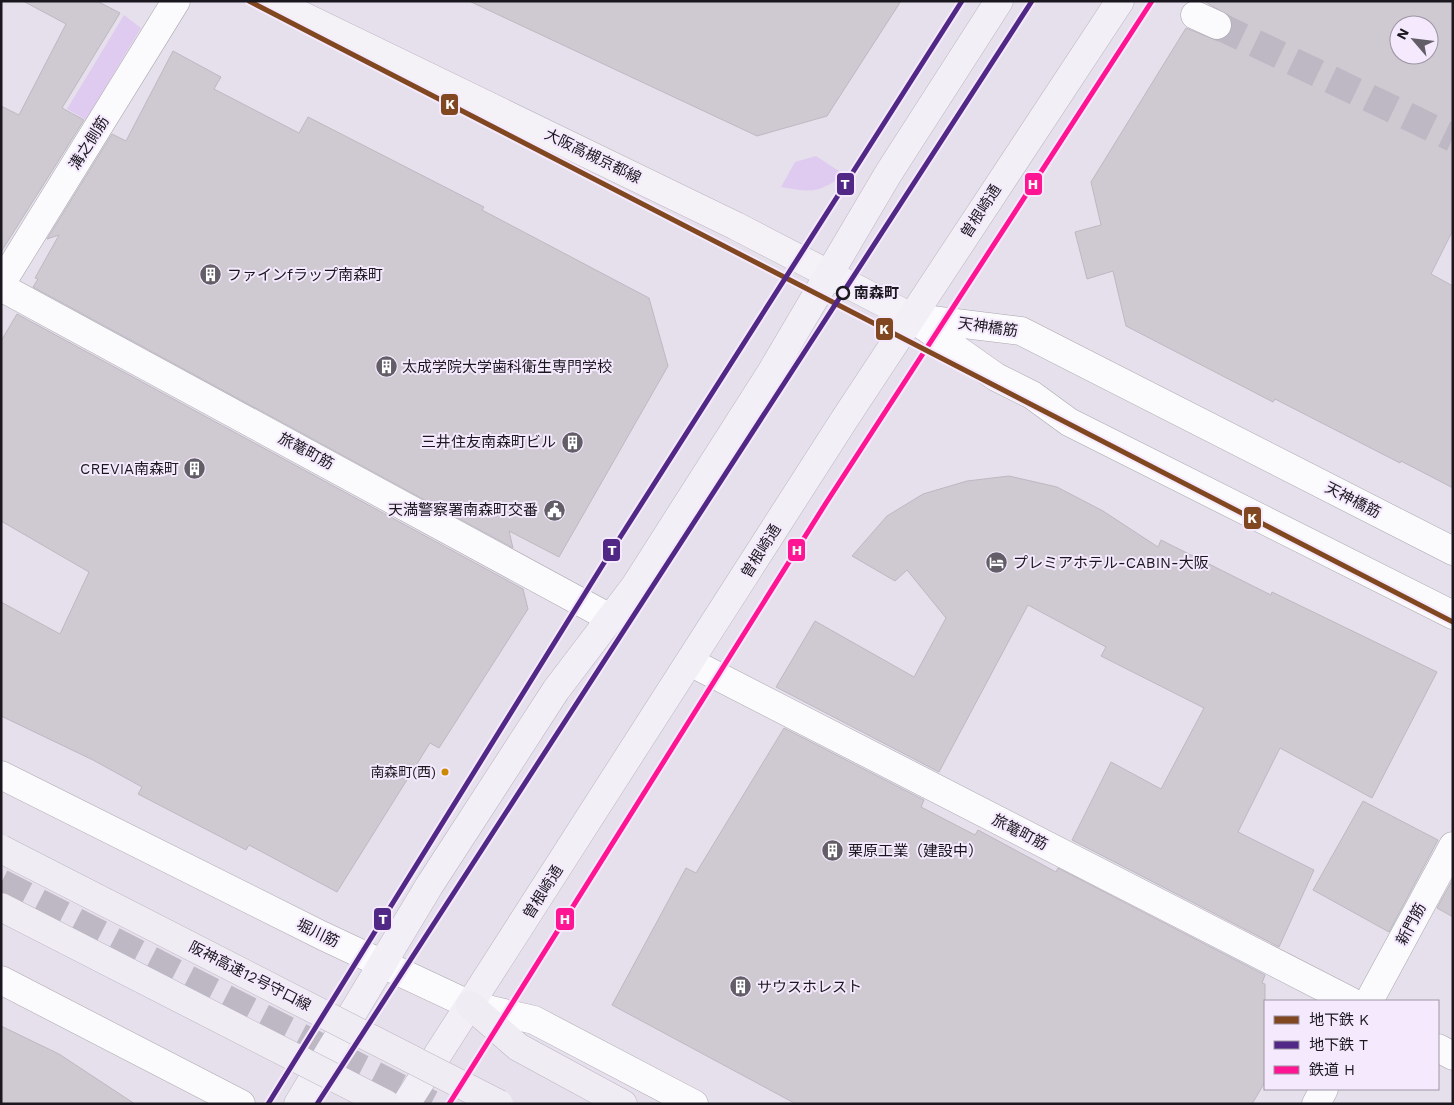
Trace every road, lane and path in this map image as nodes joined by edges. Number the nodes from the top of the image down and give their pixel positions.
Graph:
1 (176, 1) edge
2 (272, 1) edge
3 (999, 1) edge
4 (1120, 1) edge
5 (828, 274) junction
6 (1, 286) edge
7 (911, 318) junction
8 (1453, 551) edge
9 (1453, 615) edge
10 (610, 618) junction
11 (690, 662) junction
12 (1, 775) edge
13 (1453, 846) edge
14 (1, 849) edge
15 (1, 907) edge
16 (382, 964) junction
17 (1, 980) edge
18 (1348, 1000) edge
19 (1371, 1000) edge
20 (470, 1005) junction
21 (1439, 1049) edge
22 (1453, 1056) edge
23 (1323, 1090) edge
24 (241, 1104) edge
25 (298, 1104) edge
26 (386, 1104) edge
27 (406, 1104) edge
28 (499, 1104) edge
29 (623, 1104) edge
30 (694, 1104) edge
31 (1316, 1104) edge

1 - 6 street, 溝之側筋
2 - 5 main road, 大阪高槻京都線
3 - 5 highway
4 - 7 highway, 曽根崎通
5 - 7 main road, 大阪高槻京都線
5 - 10 highway
6 - 10 street, 旅篭町筋
7 - 8 street, 天神橋筋
7 - 9 street, 天神橋筋
7 - 11 highway, 曽根崎通
10 - 16 highway
11 - 18 street, 旅篭町筋
11 - 20 highway, 曽根崎通
12 - 16 street, 堀川筋
13 - 19 street, 新門筋
14 - 28 highway, 阪神高速12号守口線, bridge
15 - 26 highway, bridge
16 - 20 street, 堀川筋
16 - 25 highway
17 - 24 street
20 - 27 highway, 曽根崎通
20 - 29 highway
20 - 30 street, 堀川筋
21 - 22 street
23 - 31 street

